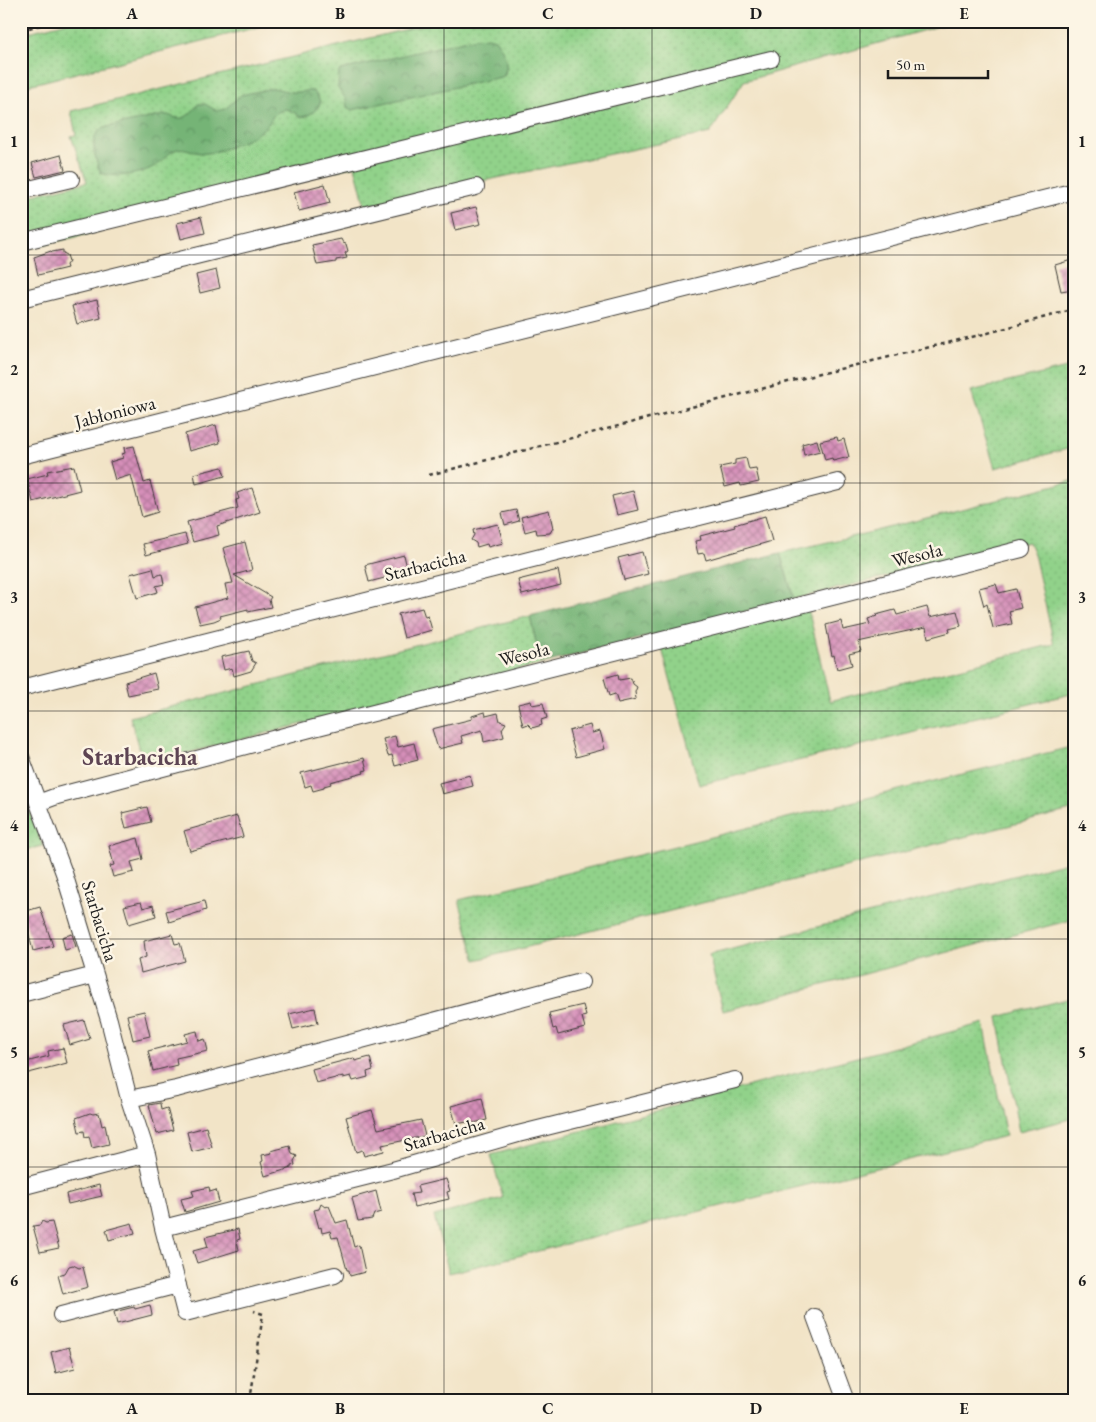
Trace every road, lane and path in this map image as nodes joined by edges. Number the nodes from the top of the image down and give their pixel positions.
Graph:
1 (48, 21) edge
2 (21, 30) edge
3 (771, 59) dead end
4 (71, 179) dead end
5 (476, 187) dead end
6 (21, 191) edge
7 (1075, 191) edge
8 (21, 242) edge
9 (21, 299) edge
10 (1075, 309) edge
11 (21, 456) edge
12 (429, 475) dead end
13 (838, 482) dead end
14 (1022, 549) dead end
15 (21, 688) edge
16 (21, 757) edge
17 (38, 803) junction
18 (95, 975) junction
19 (581, 982) dead end
20 (21, 994) edge
21 (735, 1080) dead end
22 (129, 1099) junction
23 (147, 1154) junction
24 (21, 1187) edge
25 (163, 1228) junction
26 (335, 1275) dead end
27 (178, 1285) junction
28 (252, 1310) dead end
29 (61, 1315) dead end
30 (815, 1317) dead end
31 (250, 1401) edge
32 (846, 1401) edge

1 - 2 path
3 - 8 street
4 - 6 street
5 - 9 street
7 - 11 street, Jabłoniowa
10 - 12 path
13 - 15 street, Starbacicha
14 - 17 street, Wesoła
16 - 17 street, Starbacicha
17 - 18 street, Starbacicha
18 - 20 street
18 - 22 street, Starbacicha
19 - 22 street
21 - 25 street, Starbacicha
22 - 23 street, Starbacicha
23 - 24 street
23 - 25 street, Starbacicha
25 - 27 street, Starbacicha
26 - 27 street, Starbacicha
27 - 29 street
28 - 31 path
30 - 32 street

